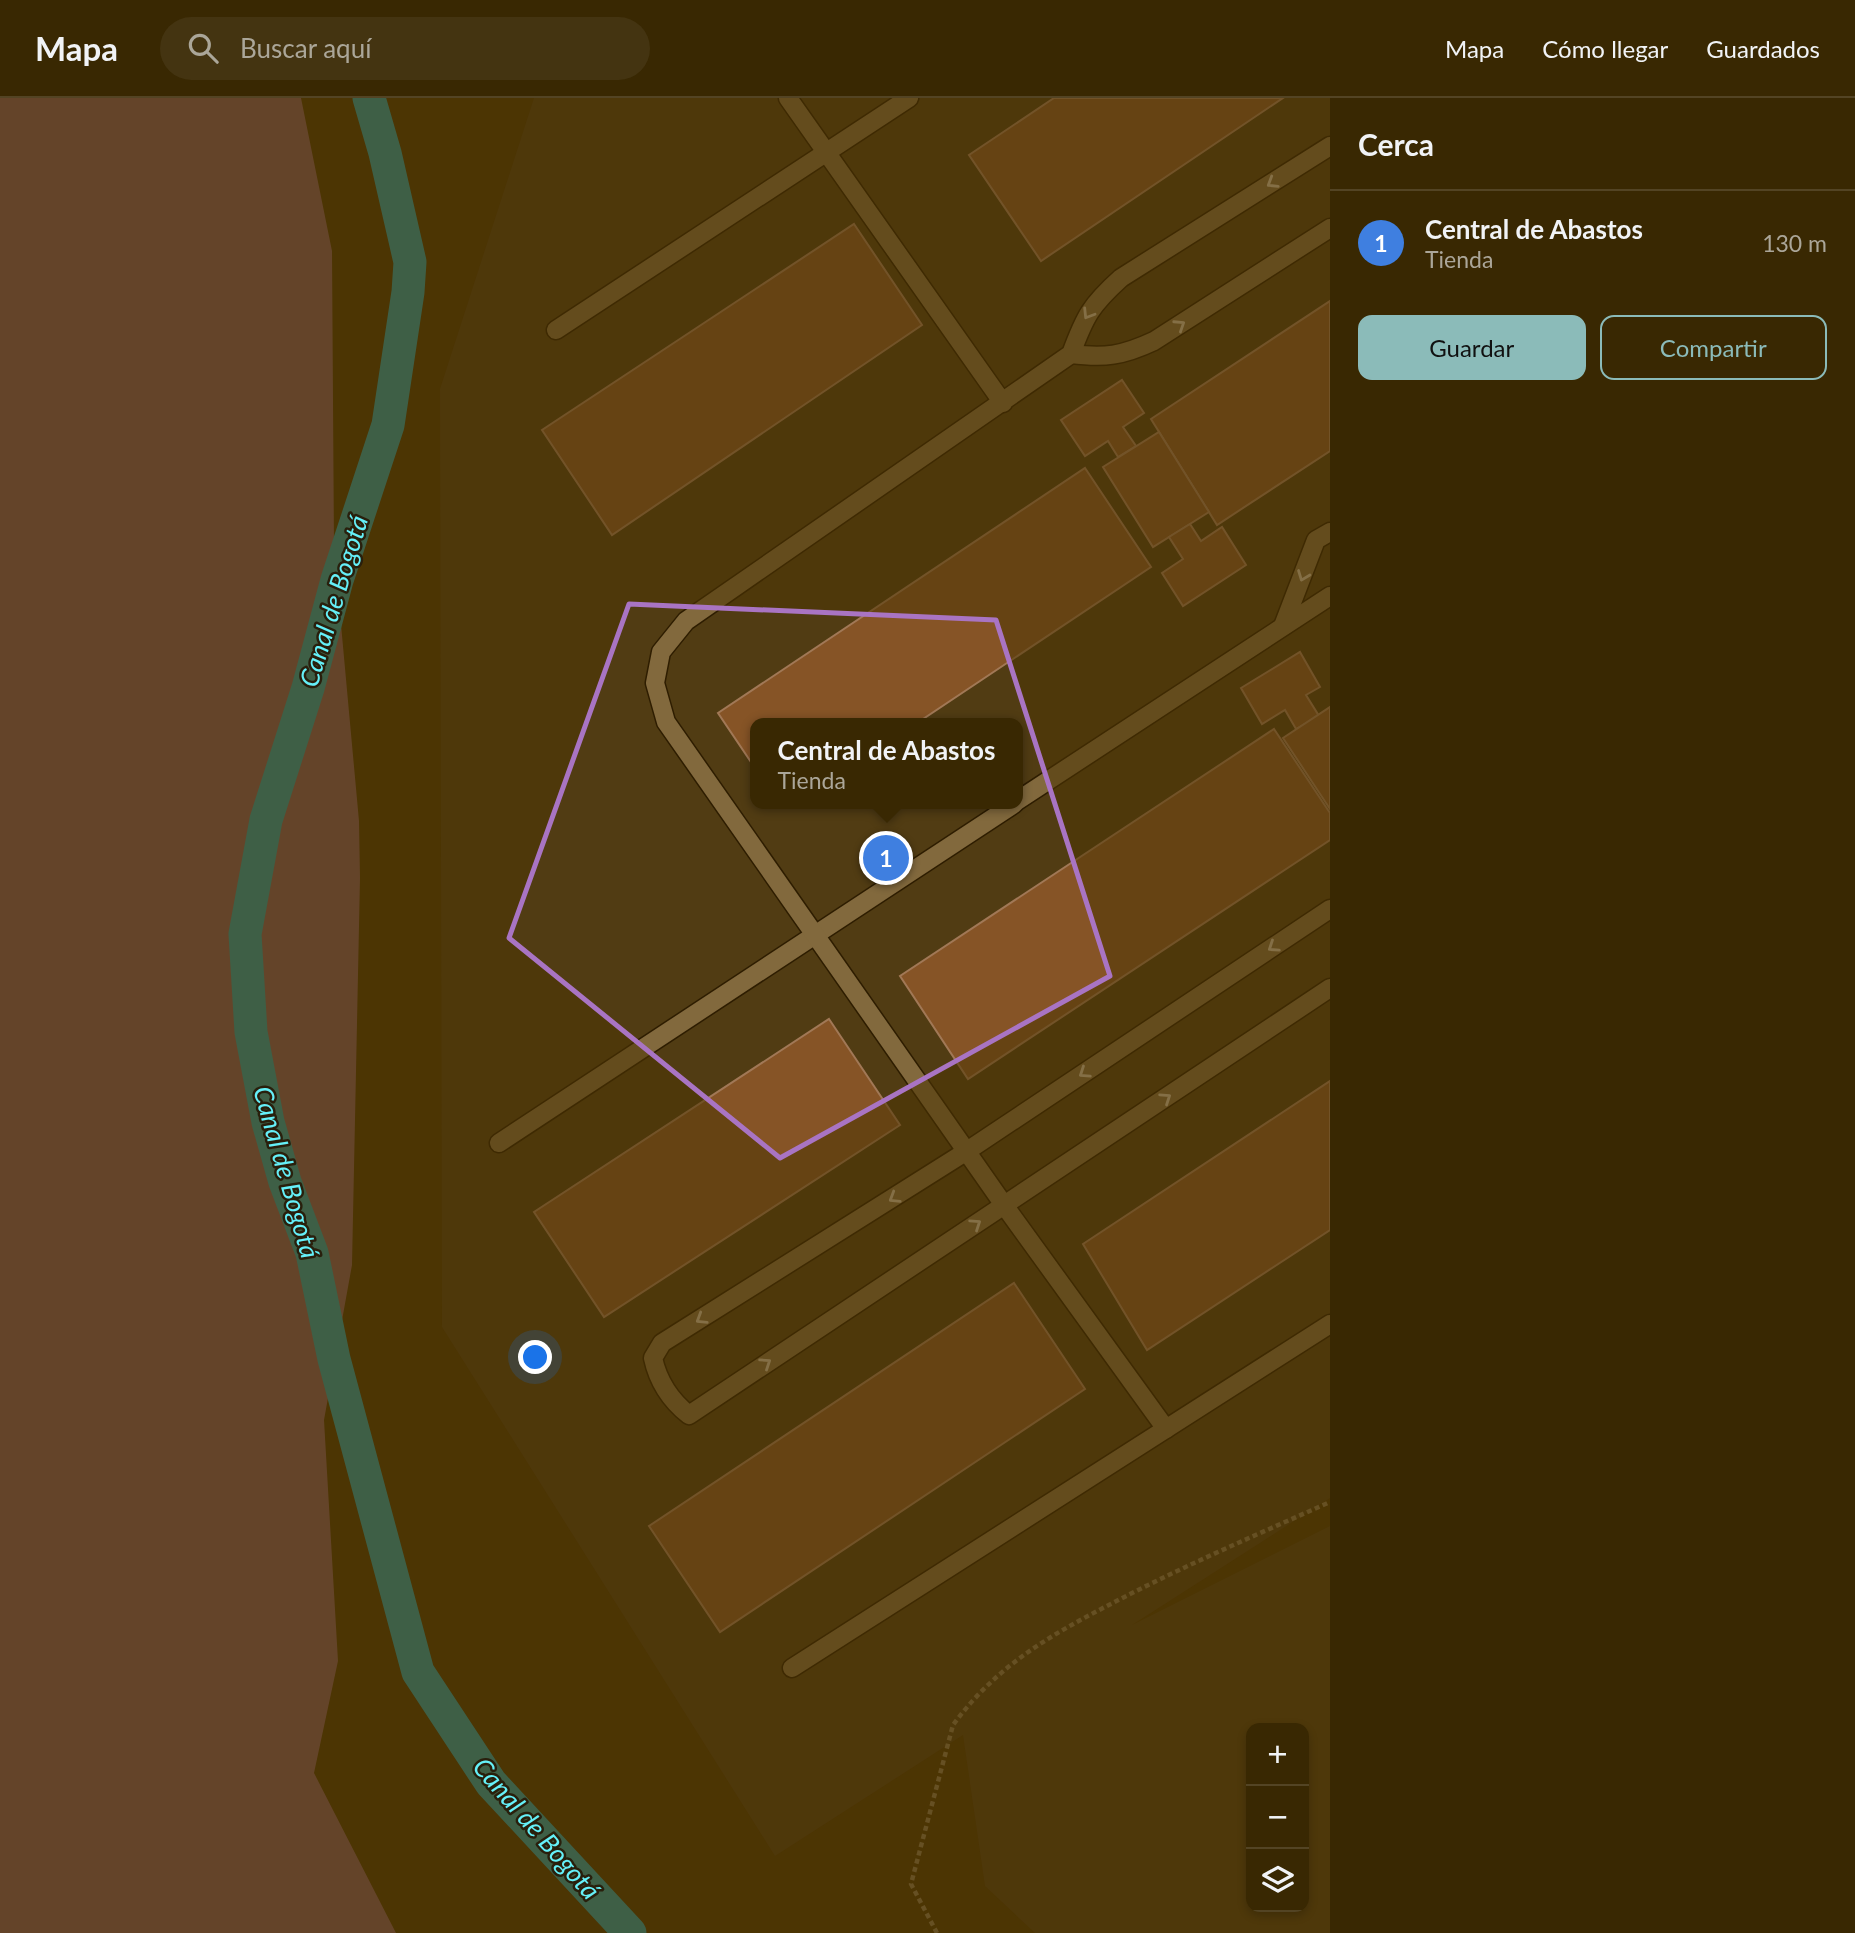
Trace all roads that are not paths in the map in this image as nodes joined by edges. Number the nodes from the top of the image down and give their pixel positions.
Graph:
1 (788, 98) edge
2 (909, 98) edge
3 (1330, 146) edge
4 (826, 152) junction
5 (1330, 228) edge
6 (556, 330) dead end
7 (1071, 354) junction
8 (1003, 402) junction
9 (1330, 532) edge
10 (1330, 596) edge
11 (1283, 626) junction
12 (1023, 798) edge
13 (1006, 809) edge
14 (1330, 909) edge
15 (816, 934) junction
16 (1330, 988) edge
17 (499, 1143) dead end
18 (967, 1151) junction
19 (1004, 1205) junction
20 (1330, 1324) edge
21 (1166, 1429) junction
22 (792, 1668) dead end

1 - 4 lane
2 - 4 lane
3 -> 7 lane
4 - 6 lane
4 - 8 lane
7 -> 5 lane
7 - 8 lane
8 - 15 lane
9 -> 11 lane
10 - 11 lane
11 - 12 lane
13 - 15 lane
14 -> 18 lane
15 - 17 lane
15 - 18 lane
19 -> 16 lane
18 - 19 lane
18 -> 19 lane
19 - 21 lane
20 - 21 lane
21 - 22 lane

